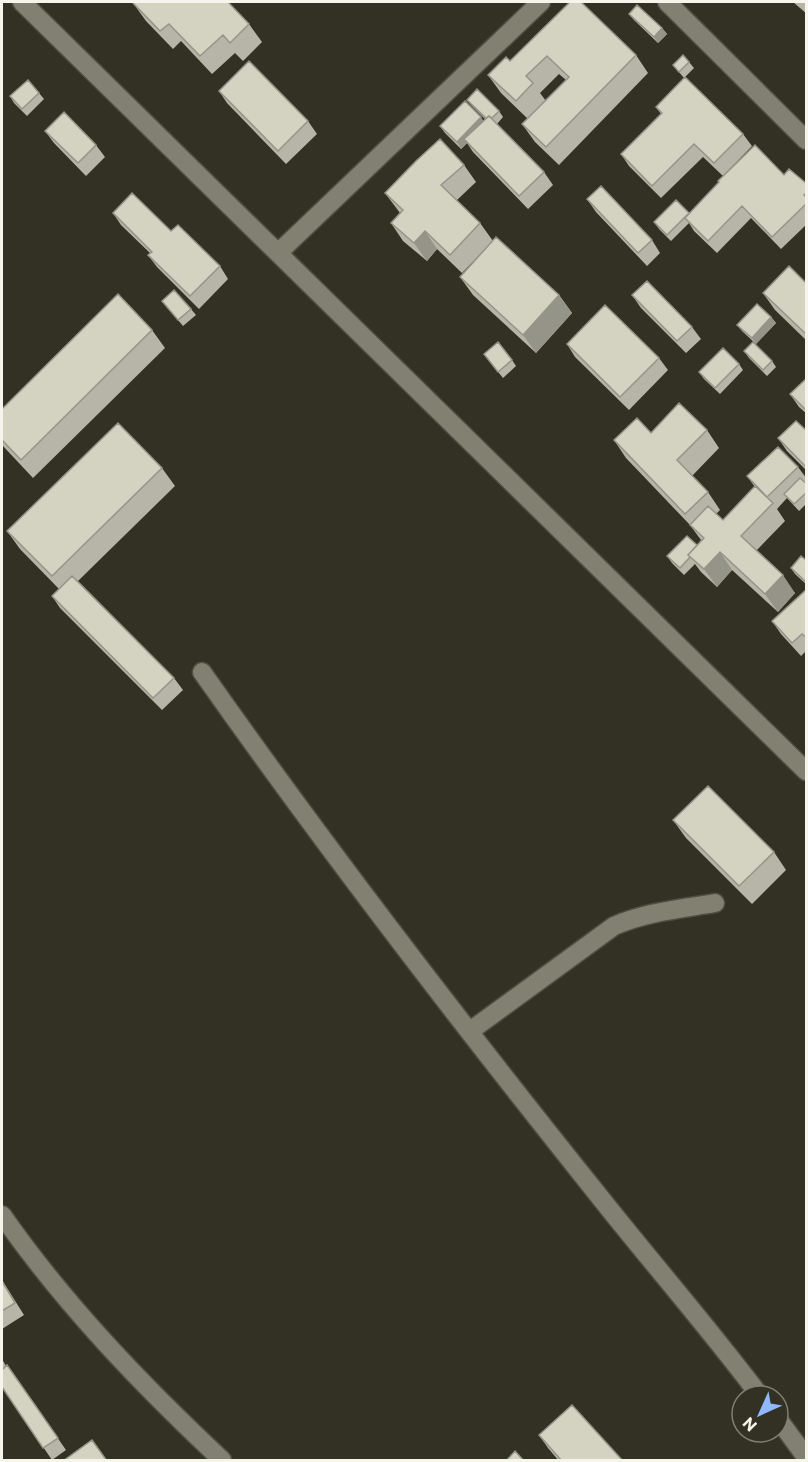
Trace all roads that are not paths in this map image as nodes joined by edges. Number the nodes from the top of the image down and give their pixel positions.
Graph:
1 (22, 2) edge
2 (541, 2) edge
3 (667, 2) edge
4 (807, 140) edge
5 (278, 253) junction
6 (202, 672) dead end
7 (807, 771) edge
8 (715, 903) dead end
9 (470, 1031) junction
10 (2, 1215) edge
11 (750, 1384) edge
12 (790, 1435) edge
13 (807, 1457) edge
14 (222, 1461) edge

1 - 5 street
2 - 5 street
3 - 4 street
5 - 7 street
6 - 9 street
8 - 9 street
9 - 11 street
10 - 14 street
12 - 13 street

